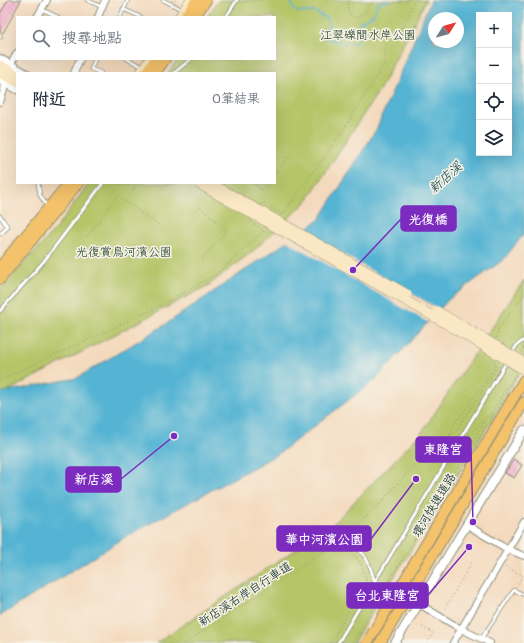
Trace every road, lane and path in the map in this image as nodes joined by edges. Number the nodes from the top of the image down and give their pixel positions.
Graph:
1 (46, 0) edge
2 (87, 0) edge
3 (105, 0) edge
4 (128, 0) edge
5 (163, 0) edge
6 (173, 0) edge
7 (190, 0) edge
8 (196, 0) edge
9 (205, 0) edge
10 (237, 0) edge
11 (349, 0) edge
12 (374, 0) edge
13 (415, 0) edge
14 (102, 7) junction
15 (42, 9) junction
16 (123, 9) junction
17 (183, 15) edge
18 (38, 16) edge
19 (56, 16) edge
20 (98, 16) edge
21 (120, 16) edge
22 (139, 16) edge
23 (194, 16) edge
24 (227, 16) edge
25 (16, 55) edge
26 (0, 58) edge
27 (80, 60) edge
28 (95, 60) edge
29 (128, 60) edge
30 (150, 60) edge
31 (155, 60) edge
32 (163, 60) edge
33 (190, 60) edge
34 (11, 64) junction
35 (0, 65) edge
36 (144, 71) edge
37 (26, 72) edge
38 (74, 72) edge
39 (98, 72) edge
40 (155, 72) edge
41 (175, 72) edge
42 (0, 73) edge
43 (16, 74) edge
44 (16, 81) edge
45 (3, 83) edge
46 (16, 90) edge
47 (0, 102) edge
48 (288, 157) dead end
49 (276, 173) edge
50 (38, 184) edge
51 (62, 184) edge
52 (68, 184) edge
53 (74, 184) edge
54 (77, 184) edge
55 (102, 184) edge
56 (136, 184) edge
57 (199, 184) edge
58 (213, 184) edge
59 (253, 184) edge
60 (267, 184) edge
61 (133, 190) dead end
62 (46, 205) junction
63 (200, 207) dead end
64 (0, 216) edge
65 (278, 218) dead end
66 (158, 225) dead end
67 (269, 227) dead end
68 (0, 234) edge
69 (87, 237) dead end
70 (202, 259) dead end
71 (0, 260) edge
72 (0, 267) edge
73 (0, 275) edge
74 (0, 279) edge
75 (524, 295) edge
76 (0, 312) edge
77 (524, 340) edge
78 (496, 345) dead end
79 (495, 360) dead end
80 (499, 365) dead end
81 (521, 367) edge
82 (0, 380) edge
83 (524, 380) edge
84 (524, 385) edge
85 (524, 402) edge
86 (506, 412) junction
87 (524, 430) edge
88 (451, 435) junction
89 (524, 522) edge
90 (467, 525) junction
91 (423, 533) dead end
92 (343, 539) junction
93 (335, 545) junction
94 (507, 549) junction
95 (524, 556) edge
96 (474, 560) dead end
97 (498, 564) junction
98 (375, 584) junction
99 (514, 590) junction
100 (524, 595) edge
101 (419, 604) junction
102 (440, 617) junction
103 (422, 627) dead end
104 (461, 629) junction
105 (481, 639) junction
106 (364, 640) edge
107 (185, 643) edge
108 (330, 643) edge
109 (338, 643) edge
110 (352, 643) edge
111 (358, 643) edge
112 (380, 643) edge
113 (396, 643) edge
114 (427, 643) edge
115 (453, 643) edge
116 (490, 643) edge

1 - 15 street
2 - 14 lane
3 - 14 street
4 - 16 lane
5 - 17 lane
6 - 17 path, bridge
7 - 17 main road
8 - 17 highway
9 - 23 highway
10 - 24 lane
11 - 12 path
13 - 65 path
14 - 20 street
15 - 18 street
15 - 19 lane
16 - 21 lane
16 - 22 lane
25 - 34 street
26 - 34 street
27 - 38 street
28 - 39 lane
29 - 36 lane
30 - 36 main road
31 - 36 highway
32 - 40 highway
33 - 41 lane
34 - 37 street
35 - 43 main road
42 - 44 main road
45 - 46 street
45 - 47 street
48 - 49 path
50 - 62 lane
51 - 62 main road
52 - 72 highway
53 - 73 main road
54 - 74 highway
55 - 76 lane
56 - 61 path
57 - 81 main road, bridge
58 - 81 main road, bridge
59 - 60 path
62 - 71 main road
63 - 70 path
64 - 68 lane
66 - 69 path
67 - 82 path
75 - 78 path
77 - 98 lane
79 - 88 path
80 - 88 path, 新店溪右岸自行車道
81 - 91 path
81 - 110 path
83 - 86 highway, 環河快速道路
84 - 86 highway
85 - 112 highway, 環河快速道路
86 - 106 highway, 環河快速道路
87 - 90 street
88 - 92 path, 新店溪右岸自行車道
89 - 94 street
90 - 94 street
90 - 101 street
92 - 93 path, 新店溪右岸自行車道
92 - 98 lane
93 - 107 path, 新店溪右岸自行車道
93 - 108 path
94 - 95 street
94 - 97 street
96 - 102 path
97 - 99 path
97 - 104 street
98 - 109 lane
99 - 100 lane
99 - 105 lane
101 - 102 street
101 - 113 street
102 - 104 street
103 - 114 path
104 - 105 street
104 - 115 street
105 - 116 street
106 - 111 path

